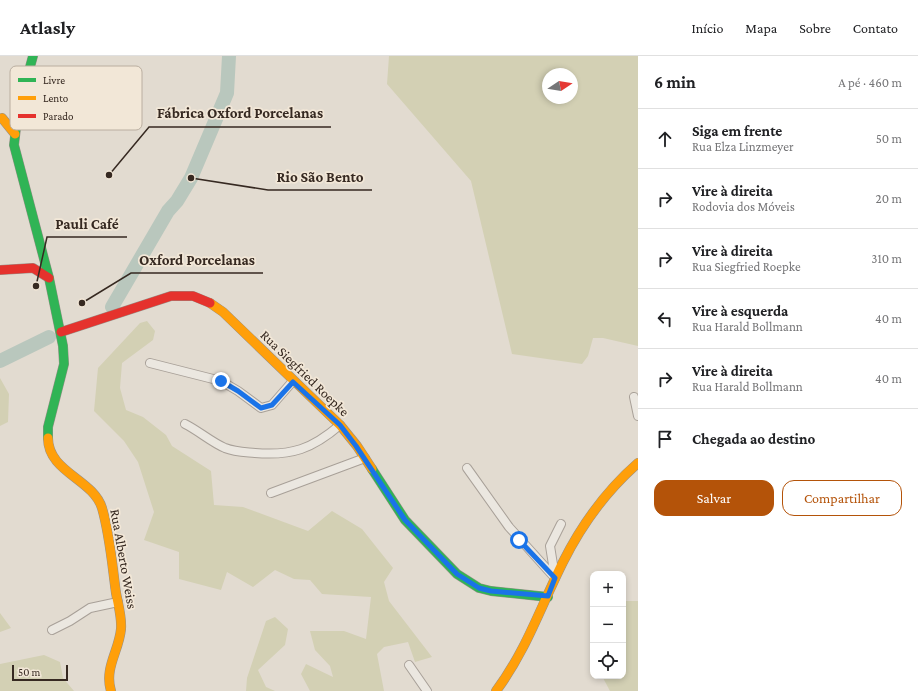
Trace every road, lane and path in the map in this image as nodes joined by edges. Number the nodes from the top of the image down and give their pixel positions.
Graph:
1 (33, 56) edge
2 (30, 66) edge
3 (1, 118) edge
4 (10, 128) edge
5 (12, 130) edge
6 (16, 130) edge
7 (15, 134) junction
8 (43, 256) junction
9 (33, 268) junction
10 (0, 270) edge
11 (49, 278) junction
12 (61, 332) junction
13 (150, 363) dead end
14 (293, 382) junction
15 (634, 397) dead end
16 (638, 416) edge
17 (185, 424) dead end
18 (340, 425) junction
19 (365, 458) junction
20 (638, 463) edge
21 (467, 468) dead end
22 (271, 493) dead end
23 (561, 524) dead end
24 (555, 578) junction
25 (548, 596) junction
26 (118, 602) junction
27 (52, 630) dead end
28 (410, 665) dead end
29 (111, 691) edge
30 (427, 691) edge
31 (496, 691) edge

1 - 2 street, Rua Alberto Weiss
3 - 4 street
5 - 7 street
6 - 7 street, Rua Alberto Weiss
7 - 8 street, Rua Alberto Weiss
8 - 9 street
8 - 11 street, Rua Alberto Weiss
9 - 10 street
9 - 11 street
11 - 12 street, Rua Alberto Weiss
12 - 14 street, Rua Siegfried Roepke
12 - 26 street, Rua Alberto Weiss
13 - 14 street
14 - 18 street, Rua Siegfried Roepke
15 - 16 street
17 - 18 street
18 - 19 street, Rua Siegfried Roepke
19 - 22 street
19 - 25 street, Rua Siegfried Roepke
20 - 24 street
21 - 24 street
23 - 24 street
24 - 25 street
25 - 31 street
26 - 27 street
26 - 29 street, Rua Alberto Weiss
28 - 30 street

